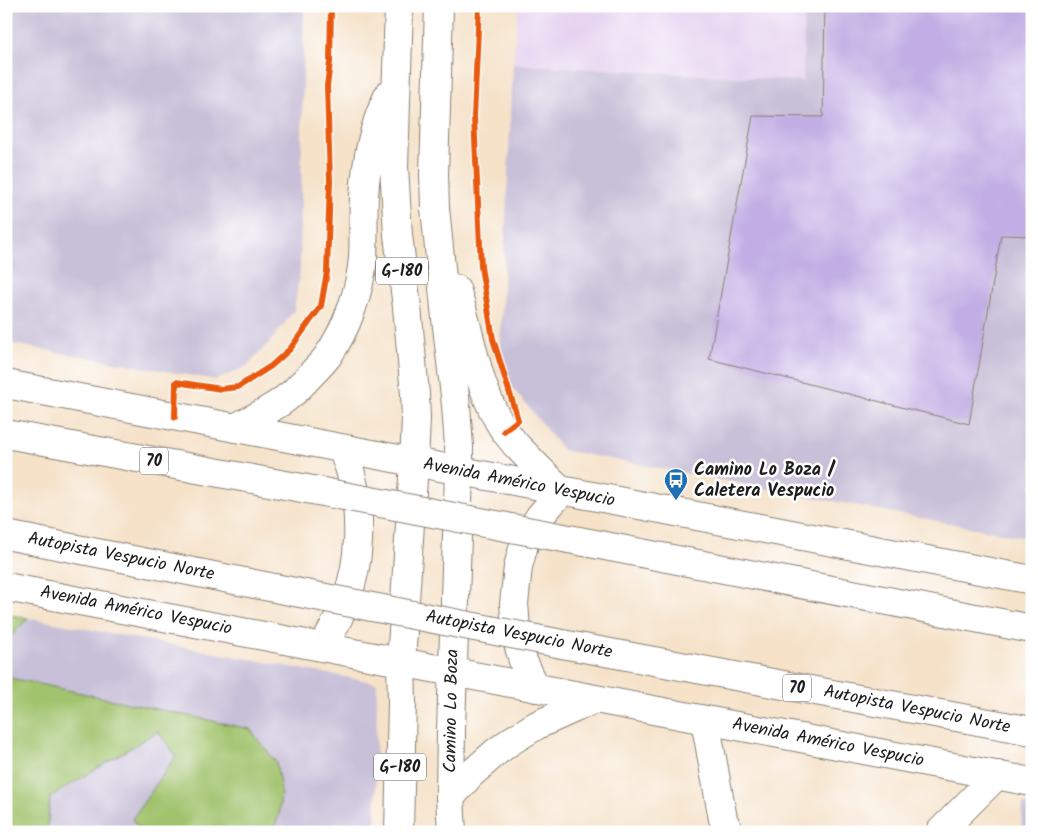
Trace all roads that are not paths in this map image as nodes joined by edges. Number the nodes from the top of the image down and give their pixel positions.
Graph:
1 (399, 6) edge
2 (439, 6) edge
3 (396, 80) junction
4 (438, 247) junction
5 (6, 384) edge
6 (234, 428) junction
7 (6, 434) edge
8 (342, 448) junction
9 (414, 463) junction
10 (459, 471) junction
11 (562, 491) junction
12 (6, 535) edge
13 (1032, 580) edge
14 (6, 587) edge
15 (1032, 629) edge
16 (322, 647) junction
17 (401, 662) junction
18 (453, 672) junction
19 (536, 688) junction
20 (595, 699) junction
21 (705, 720) junction
22 (1032, 731) edge
23 (998, 775) junction
24 (1032, 782) edge
25 (450, 798) junction
26 (399, 832) edge
27 (452, 832) edge
28 (729, 832) edge
29 (940, 832) edge

1 - 3 main road, G-180
2 - 4 main road, G-180
3 - 6 main road
3 - 9 main road, G-180
4 - 10 main road, G-180
4 - 11 main road
5 - 6 main road, Avenida Américo Vespucio
6 - 8 main road, Avenida Américo Vespucio
7 - 15 main road, 70, bridge
8 - 9 main road, Avenida Américo Vespucio
8 - 16 main road
9 - 10 main road, Avenida Américo Vespucio
9 - 17 main road, G-180
10 - 11 main road, Avenida Américo Vespucio
10 - 18 main road, Camino Lo Boza / G-180
11 - 13 main road, Avenida Américo Vespucio
11 - 19 main road
12 - 22 main road, Autopista Vespucio Norte / 70, bridge
14 - 16 main road, Avenida Américo Vespucio
16 - 17 main road, Avenida Américo Vespucio
17 - 18 main road, Avenida Américo Vespucio
17 - 26 main road, G-180
18 - 19 main road, Avenida Américo Vespucio
18 - 25 main road, Camino Lo Boza / G-180
19 - 20 main road, Avenida Américo Vespucio
20 - 21 main road, Avenida Américo Vespucio
20 - 25 main road
21 - 23 main road, Avenida Américo Vespucio
21 - 28 main road
23 - 24 main road, Avenida Américo Vespucio
23 - 29 main road
25 - 27 main road, Camino Lo Boza / G-180

